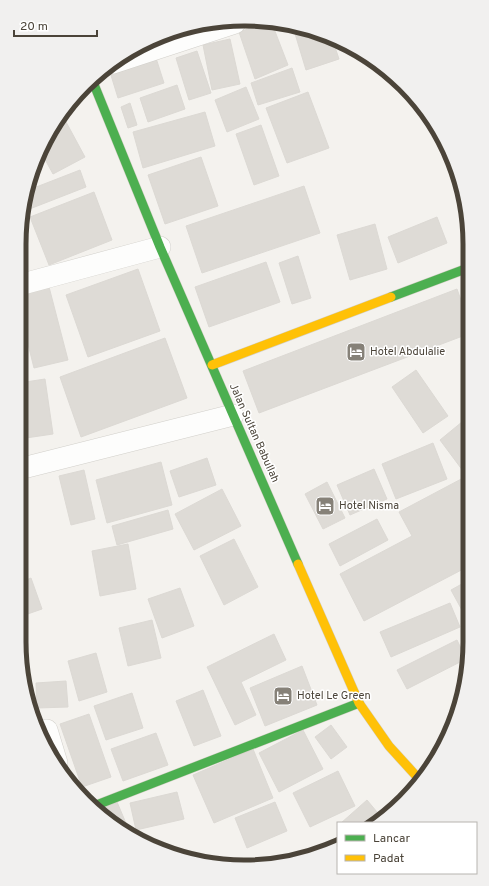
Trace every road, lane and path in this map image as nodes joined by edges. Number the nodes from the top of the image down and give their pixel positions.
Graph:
1 (228, 26) edge
2 (132, 57) edge
3 (94, 86) edge
4 (160, 247) junction
5 (463, 270) edge
6 (26, 283) edge
7 (212, 365) junction
8 (233, 415) junction
9 (26, 467) edge
10 (359, 703) junction
11 (45, 730) edge
12 (50, 741) edge
13 (417, 777) edge
14 (98, 804) edge

1 - 2 street
3 - 4 main road, Jalan Sultan Babullah
4 - 6 street
4 - 7 main road, Jalan Sultan Babullah
5 - 7 main road
7 - 8 main road, Jalan Sultan Babullah
8 - 9 street
8 - 10 main road, Jalan Sultan Babullah
10 - 13 main road, Jalan Sultan Babullah
10 - 14 main road
11 - 12 street

